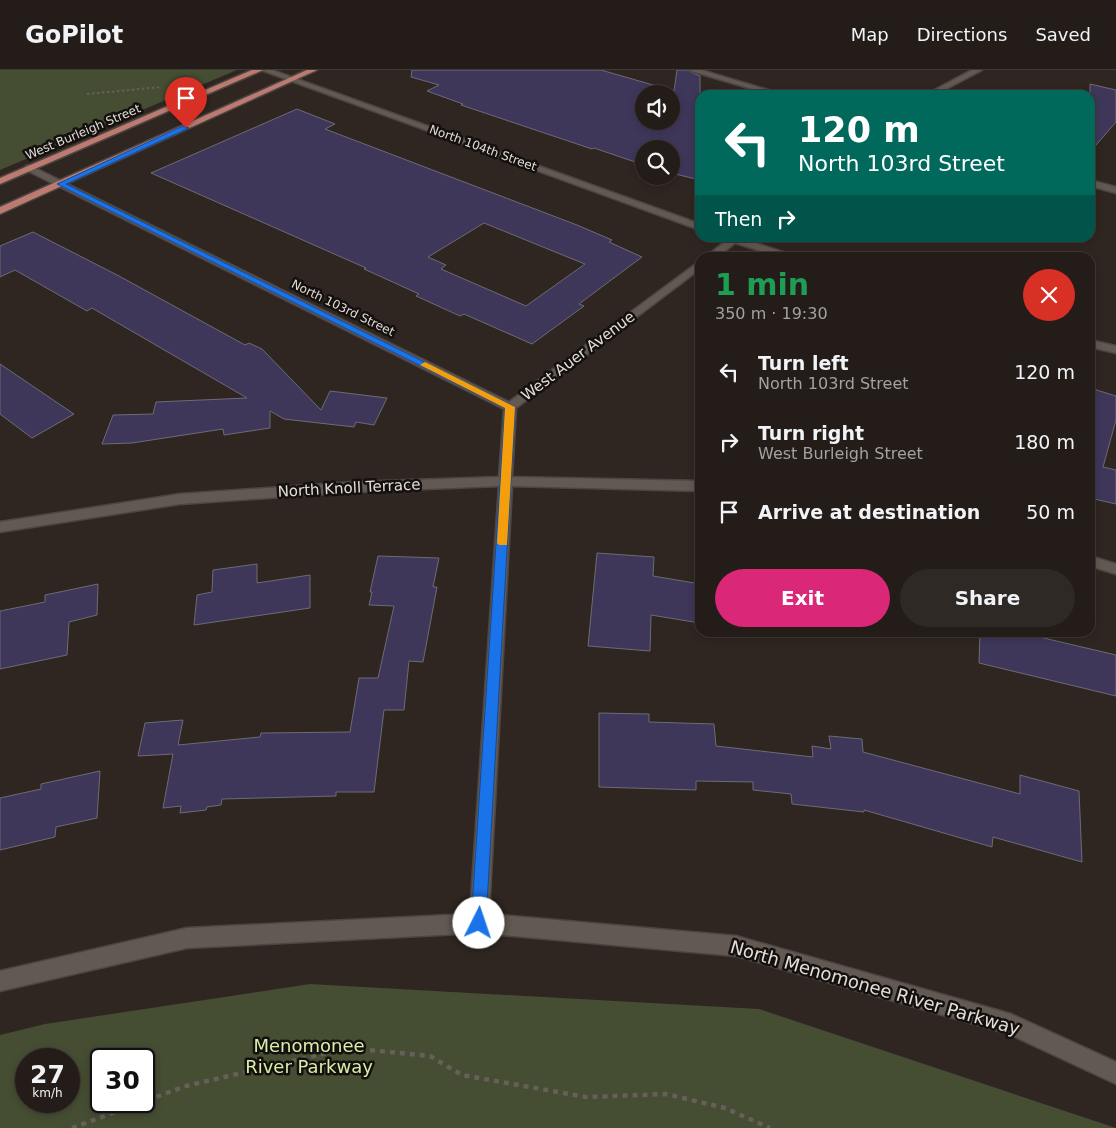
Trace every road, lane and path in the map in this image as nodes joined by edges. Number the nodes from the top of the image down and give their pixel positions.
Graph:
1 (259, 70) edge
2 (265, 70) edge
3 (313, 70) edge
4 (692, 70) edge
5 (978, 70) edge
6 (293, 79) junction
7 (164, 87) dead end
8 (763, 90) edge
9 (940, 90) edge
10 (87, 94) dead end
11 (29, 168) junction
12 (0, 181) edge
13 (61, 184) junction
14 (1095, 184) edge
15 (1116, 190) edge
16 (0, 212) edge
17 (695, 225) edge
18 (727, 242) edge
19 (745, 242) edge
20 (716, 252) edge
21 (777, 252) edge
22 (695, 268) edge
23 (1095, 344) edge
24 (1116, 350) edge
25 (510, 407) junction
26 (506, 481) junction
27 (695, 486) edge
28 (0, 527) edge
29 (1095, 563) edge
30 (1116, 569) edge
31 (479, 923) junction
32 (0, 980) edge
33 (1116, 1073) edge
34 (72, 1128) edge
35 (770, 1128) edge

1 - 11 main road, West Burleigh Street
2 - 6 street, North 104th Street
3 - 6 main road
4 - 8 street
5 - 9 street
6 - 13 main road
6 - 17 street, North 104th Street
7 - 10 path
11 - 12 main road, West Burleigh Street
11 - 13 street, North 103rd Street
13 - 16 main road
13 - 25 street, North 103rd Street
14 - 15 street
18 - 20 street
19 - 21 street
22 - 25 street, West Auer Avenue
23 - 24 street
25 - 26 street, West Auer Avenue
26 - 27 street, North Knoll Terrace
26 - 28 street, North Knoll Terrace
26 - 31 street, West Auer Avenue
29 - 30 street
31 - 32 street, North Menomonee River Parkway
31 - 33 street, North Menomonee River Parkway
34 - 35 path

